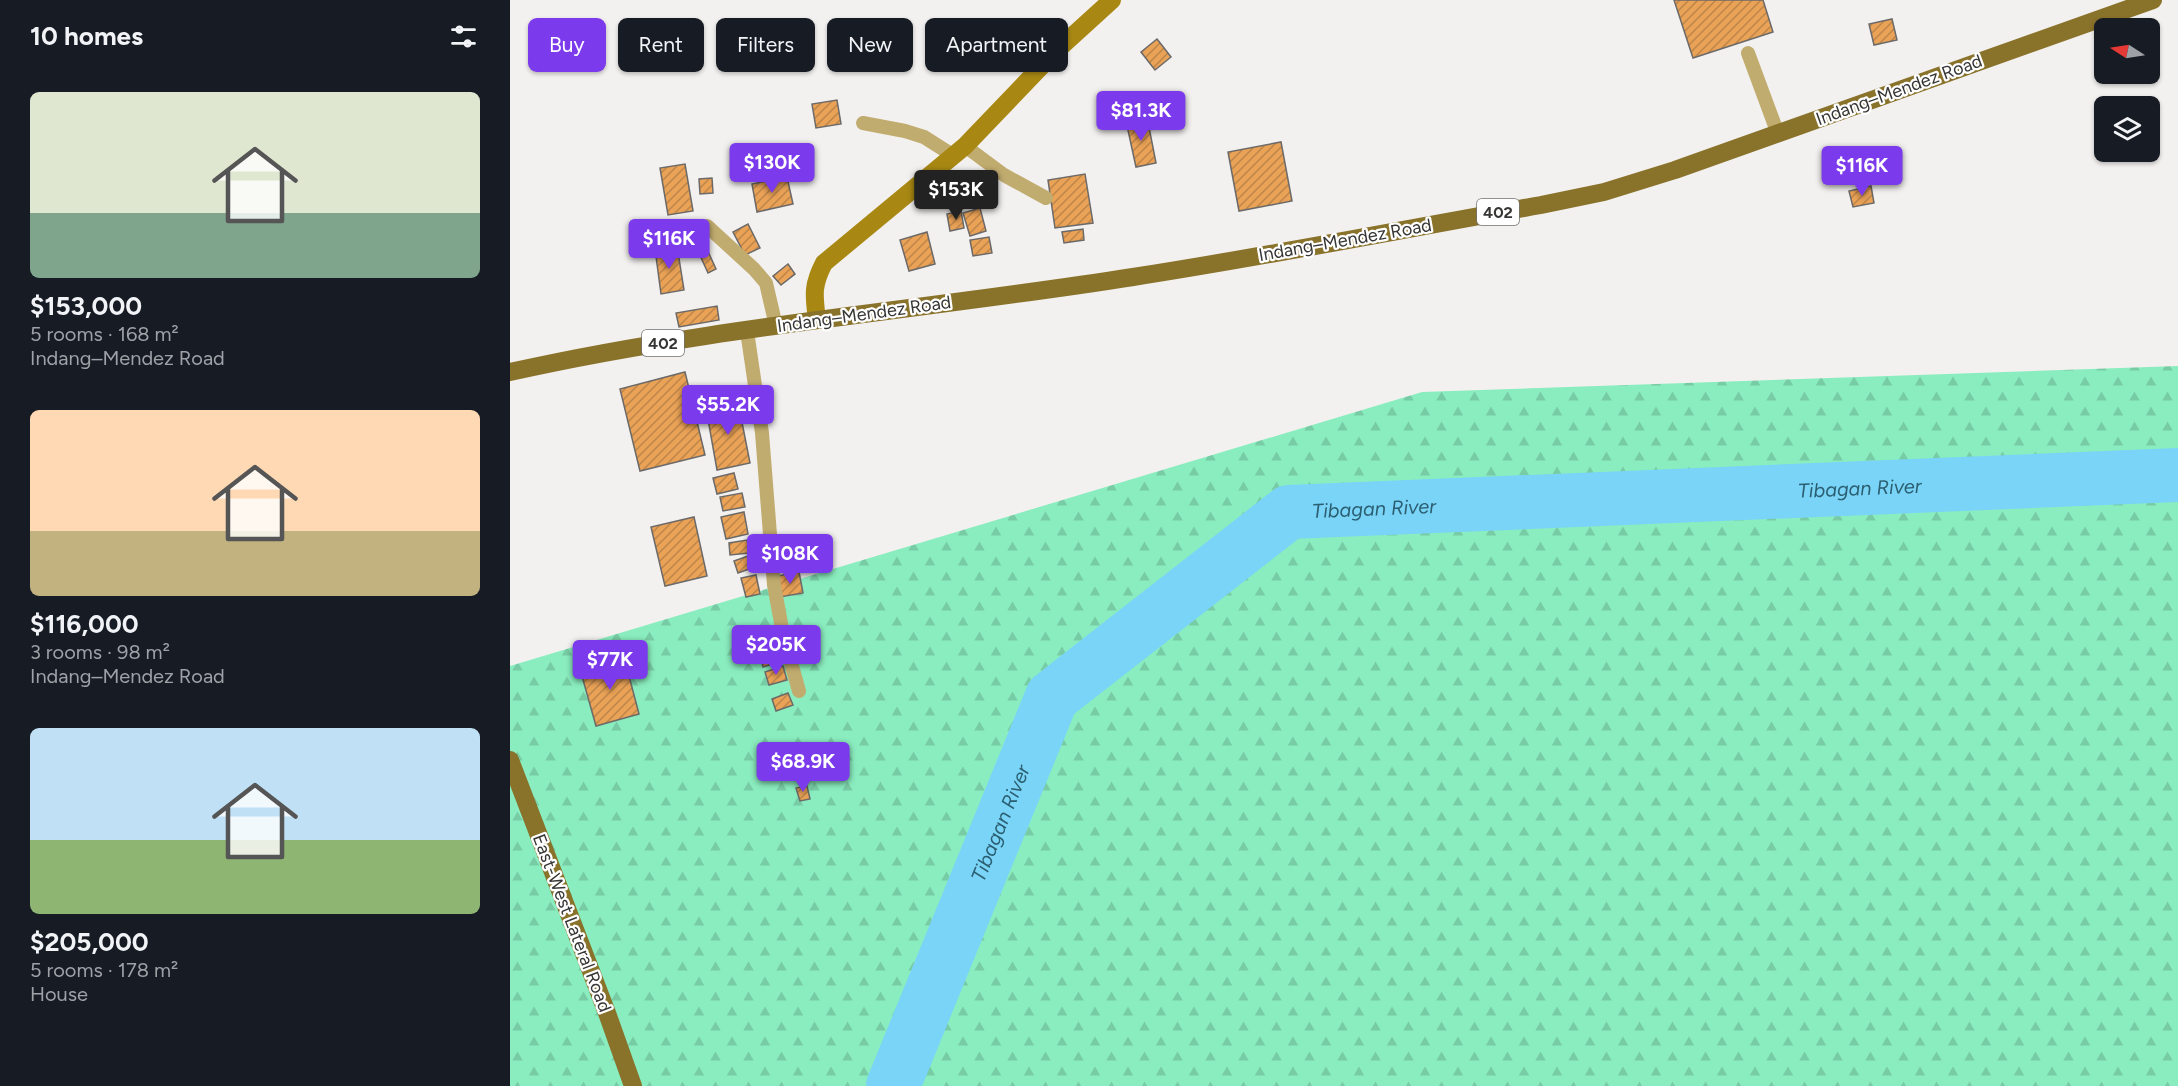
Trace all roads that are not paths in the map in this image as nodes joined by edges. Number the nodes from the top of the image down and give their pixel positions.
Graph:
1 (1112, 0) edge
2 (2153, 0) edge
3 (1748, 53) dead end
4 (863, 123) dead end
5 (1778, 134) junction
6 (960, 151) junction
7 (1046, 198) dead end
8 (706, 226) dead end
9 (817, 320) junction
10 (776, 326) junction
11 (747, 331) junction
12 (510, 372) edge
13 (799, 691) dead end
14 (510, 760) edge
15 (633, 1086) edge

1 - 6 street
2 - 5 main road, Indang–Mendez Road / 402
3 - 5 lane
4 - 6 lane
5 - 9 main road, Indang–Mendez Road / 402
6 - 7 lane
6 - 9 street
8 - 10 lane
9 - 10 main road, Indang–Mendez Road / 402
10 - 11 main road, Indang–Mendez Road / 402
11 - 12 main road, Indang–Mendez Road / 402
11 - 13 lane
14 - 15 main road, East-West Lateral Road

